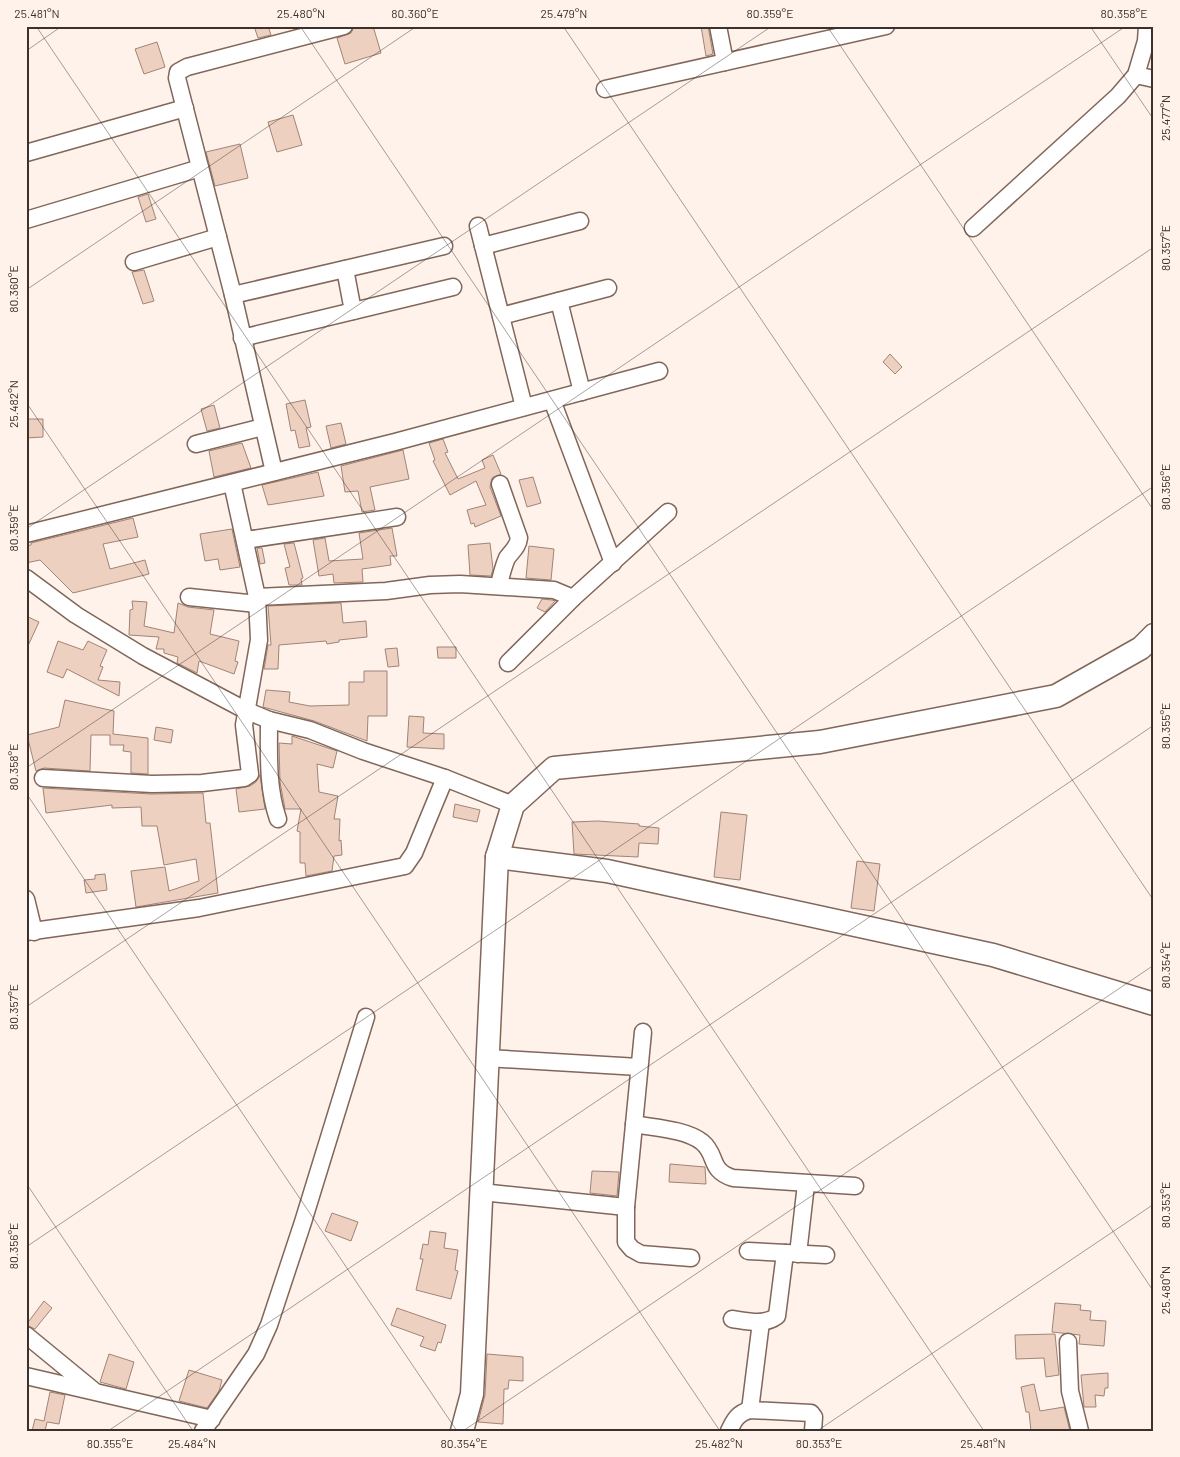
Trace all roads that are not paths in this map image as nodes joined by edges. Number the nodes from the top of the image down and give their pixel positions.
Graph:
1 (344, 26) edge
2 (718, 26) edge
3 (886, 26) edge
4 (1146, 26) edge
5 (836, 31) edge
6 (725, 62) junction
7 (1145, 77) edge
8 (605, 89) dead end
9 (185, 108) junction
10 (26, 152) edge
11 (200, 168) junction
12 (26, 220) edge
13 (580, 222) dead end
14 (478, 226) dead end
15 (973, 228) dead end
16 (218, 237) junction
17 (444, 246) dead end
18 (483, 246) junction
19 (134, 262) dead end
20 (344, 269) junction
21 (453, 287) dead end
22 (608, 288) dead end
23 (233, 295) junction
24 (559, 301) junction
25 (353, 311) junction
26 (501, 316) junction
27 (242, 338) junction
28 (659, 371) dead end
29 (582, 392) junction
30 (552, 400) junction
31 (524, 407) junction
32 (263, 427) junction
33 (196, 444) dead end
34 (274, 472) junction
35 (232, 483) junction
36 (500, 484) dead end
37 (668, 512) dead end
38 (397, 517) dead end
39 (26, 534) edge
40 (246, 540) junction
41 (613, 563) junction
42 (26, 578) edge
43 (499, 585) junction
44 (189, 597) dead end
45 (573, 598) junction
46 (257, 600) junction
47 (1154, 635) edge
48 (508, 663) dead end
49 (245, 710) junction
50 (269, 720) junction
51 (43, 778) dead end
52 (445, 778) junction
53 (513, 805) junction
54 (278, 819) dead end
55 (497, 857) junction
56 (26, 899) edge
57 (30, 932) edge
58 (1154, 1004) edge
59 (366, 1017) dead end
60 (643, 1032) dead end
61 (487, 1058) junction
62 (639, 1067) junction
63 (634, 1124) junction
64 (806, 1184) junction
65 (855, 1186) dead end
66 (481, 1192) junction
67 (626, 1207) junction
68 (748, 1251) dead end
69 (792, 1253) junction
70 (826, 1255) dead end
71 (691, 1258) dead end
72 (732, 1319) dead end
73 (761, 1322) junction
74 (26, 1335) edge
75 (1068, 1342) dead end
76 (26, 1376) edge
77 (95, 1391) junction
78 (750, 1410) junction
79 (207, 1425) edge
80 (462, 1431) edge
81 (729, 1431) edge
82 (814, 1431) edge
83 (1080, 1431) edge

1 - 9 street
2 - 6 street
3 - 5 street
4 - 7 street
5 - 6 street
6 - 8 street
7 - 15 street
9 - 10 street
9 - 11 street
11 - 12 street
11 - 16 street
13 - 18 street
14 - 18 street
16 - 19 street
16 - 23 street
17 - 20 street
18 - 26 street
20 - 23 street
20 - 25 street
21 - 25 street
22 - 24 street
23 - 27 street
24 - 26 street
24 - 29 street
25 - 27 street
26 - 31 street
27 - 32 street
28 - 29 street
29 - 30 street
30 - 31 street
30 - 41 street
31 - 34 street
32 - 33 street
32 - 34 street
34 - 35 street
35 - 39 street
35 - 40 street
36 - 43 street
37 - 41 street
38 - 40 street
40 - 46 street
41 - 45 street
42 - 49 street
43 - 45 street
43 - 46 street
44 - 46 street
45 - 48 street
46 - 49 street
47 - 53 street
49 - 50 street
49 - 51 street
50 - 52 street
50 - 54 street
52 - 53 street
52 - 57 street
53 - 55 street
55 - 58 street
55 - 61 street
56 - 57 street
59 - 79 street
60 - 62 street
61 - 62 street
61 - 66 street
62 - 63 street
63 - 64 street
63 - 67 street
64 - 65 street
64 - 69 street
66 - 67 street
66 - 80 street
67 - 71 street
68 - 69 street
69 - 70 street
69 - 73 street
72 - 73 street
73 - 78 street
74 - 77 street
75 - 83 street
76 - 77 street
77 - 79 street
78 - 81 street
78 - 82 street

